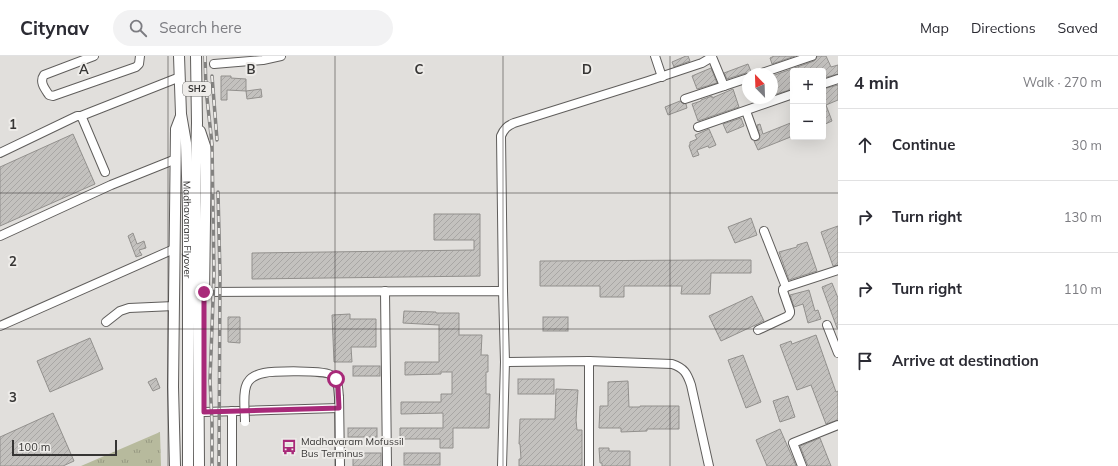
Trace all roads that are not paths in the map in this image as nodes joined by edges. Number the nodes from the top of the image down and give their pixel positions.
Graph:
1 (94, 56) edge
2 (140, 56) edge
3 (179, 56) edge
4 (196, 56) edge
5 (281, 56) edge
6 (655, 56) edge
7 (812, 56) edge
8 (712, 57) edge
9 (700, 59) edge
10 (214, 64) dead end
11 (777, 68) edge
12 (180, 77) junction
13 (662, 77) junction
14 (838, 78) edge
15 (742, 80) edge
16 (826, 83) edge
17 (724, 86) junction
18 (790, 95) edge
19 (685, 99) dead end
20 (746, 111) junction
21 (181, 114) junction
22 (81, 116) junction
23 (197, 123) junction
24 (698, 127) dead end
25 (755, 136) dead end
26 (0, 153) edge
27 (176, 158) junction
28 (105, 172) dead end
29 (764, 230) dead end
30 (0, 236) edge
31 (174, 249) junction
32 (838, 270) edge
33 (786, 287) junction
34 (503, 290) junction
35 (385, 291) junction
36 (204, 292) junction
37 (174, 306) junction
38 (106, 322) dead end
39 (827, 325) dead end
40 (0, 326) edge
41 (758, 330) dead end
42 (838, 353) edge
43 (589, 361) junction
44 (505, 362) junction
45 (339, 408) junction
46 (232, 411) junction
47 (204, 412) junction
48 (245, 422) dead end
49 (838, 425) edge
50 (175, 466) edge
51 (188, 466) edge
52 (199, 466) edge
53 (205, 466) edge
54 (232, 466) edge
55 (340, 466) edge
56 (387, 466) edge
57 (502, 466) edge
58 (589, 466) edge
59 (709, 466) edge
60 (802, 466) edge

1 - 2 street
3 - 12 main road, SH2
4 - 23 main road, SH2
5 - 10 street
6 - 13 street
7 - 11 street
8 - 9 street
8 - 17 street
9 - 13 street
12 - 21 main road, SH2
12 - 22 street
13 - 34 street
14 - 16 street
15 - 17 street
17 - 19 street
18 - 20 street
20 - 24 street
20 - 25 street
21 - 27 main road
21 - 51 main road, Madhavaram Flyover / SH2
22 - 26 street
22 - 28 street
23 - 36 main road
23 - 52 main road, Madhavaram Flyover / SH2
27 - 30 street
27 - 31 main road
29 - 33 street
31 - 37 main road
31 - 40 street
32 - 33 street
33 - 41 street
34 - 35 street
34 - 44 street
35 - 36 street
35 - 56 street
36 - 47 main road
37 - 38 street
37 - 50 main road
39 - 42 street
43 - 44 street
43 - 58 street
43 - 59 street
44 - 57 street
45 - 46 street
45 - 48 street, bridge
45 - 55 street
46 - 47 street
46 - 54 street
47 - 53 main road
49 - 60 street

